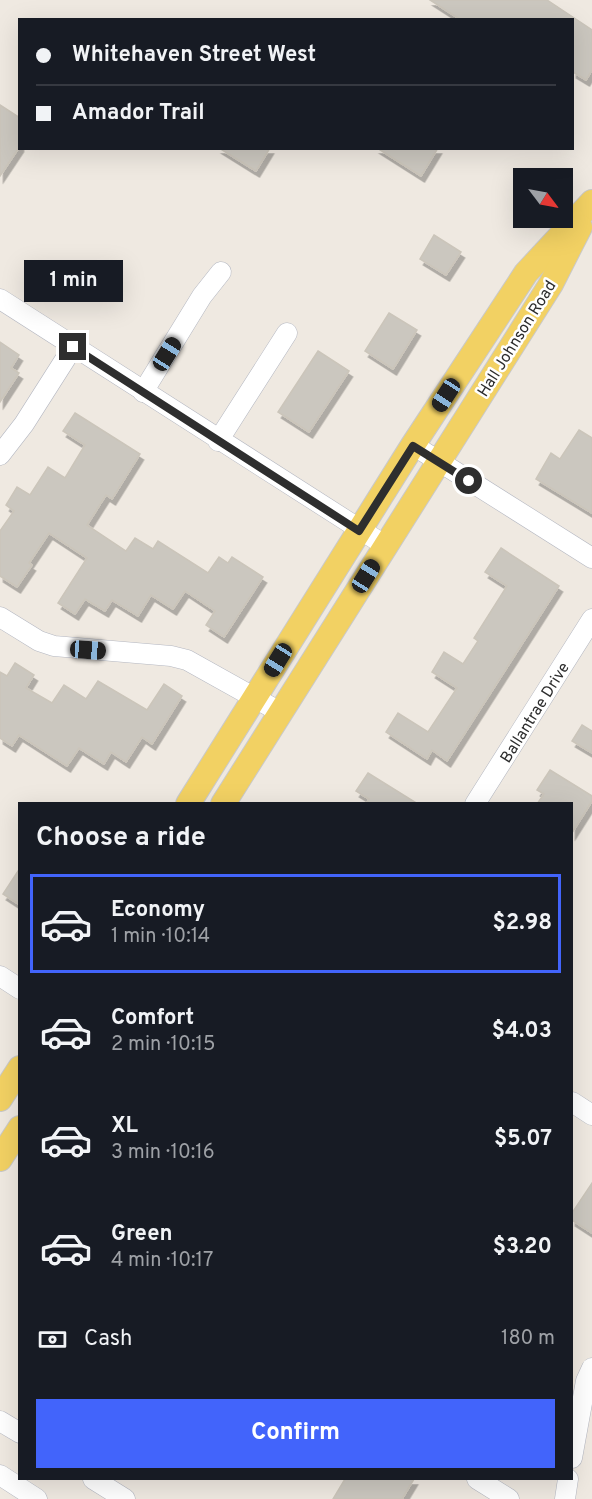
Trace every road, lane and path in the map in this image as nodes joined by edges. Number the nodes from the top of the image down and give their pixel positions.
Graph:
1 (592, 202) edge
2 (221, 272) dead end
3 (0, 299) edge
4 (286, 333) dead end
5 (73, 347) junction
6 (143, 392) junction
7 (218, 441) junction
8 (413, 446) junction
9 (0, 455) edge
10 (439, 461) junction
11 (359, 531) junction
12 (386, 546) junction
13 (592, 558) edge
14 (0, 617) edge
15 (592, 619) edge
16 (255, 697) junction
17 (280, 712) junction
18 (189, 802) edge
19 (223, 802) edge
20 (476, 802) edge
21 (0, 976) edge
22 (18, 988) edge
23 (18, 1071) edge
24 (0, 1099) edge
25 (573, 1103) edge
26 (592, 1115) edge
27 (18, 1131) edge
28 (0, 1159) edge
29 (592, 1368) edge
30 (0, 1421) edge
31 (18, 1432) edge
32 (573, 1452) edge
33 (0, 1475) edge
34 (95, 1480) edge
35 (479, 1480) edge
36 (568, 1480) edge
37 (37, 1499) edge
38 (125, 1499) edge
39 (509, 1499) edge
40 (566, 1499) edge

1 - 8 main road, Hall Johnson Road
1 - 10 main road, Hall Johnson Road
2 - 6 street
3 - 5 street
4 - 7 street
5 - 6 street
5 - 9 street
6 - 7 street
7 - 11 street
8 - 10 street
8 - 11 main road, Hall Johnson Road
10 - 12 main road, Hall Johnson Road
10 - 13 street
11 - 12 street
11 - 16 main road, Hall Johnson Road
12 - 17 main road, Hall Johnson Road
14 - 16 street
15 - 20 street, Ballantrae Drive
16 - 17 street
16 - 18 main road, Hall Johnson Road
17 - 19 main road, Hall Johnson Road
21 - 22 street
23 - 24 main road
25 - 26 street
27 - 28 main road
29 - 32 street
30 - 31 street
33 - 37 street
34 - 38 street
35 - 39 street
36 - 40 street

